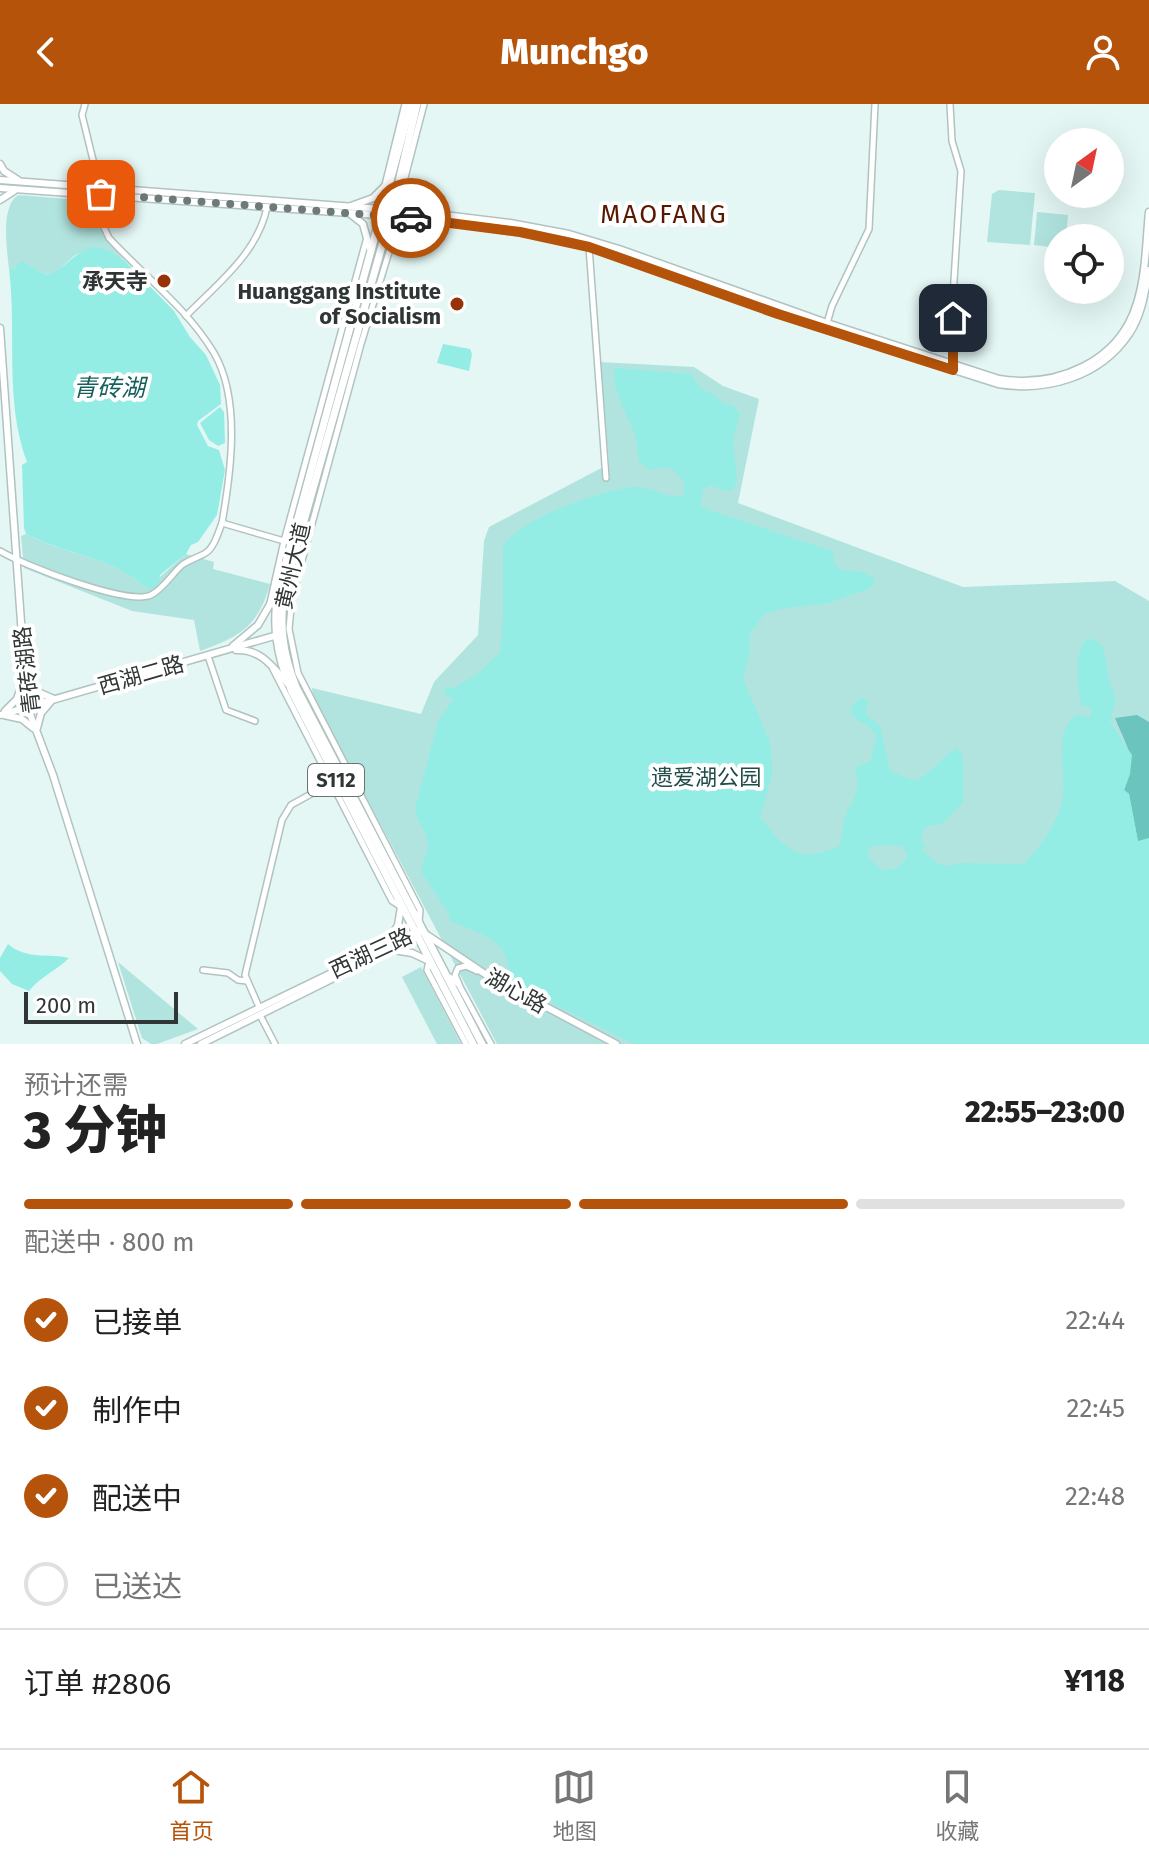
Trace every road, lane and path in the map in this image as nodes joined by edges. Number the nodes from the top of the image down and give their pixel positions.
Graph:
1 (85, 104) edge
2 (408, 104) edge
3 (417, 104) edge
4 (424, 104) edge
5 (875, 104) edge
6 (950, 104) edge
7 (0, 164) edge
8 (396, 177) junction
9 (0, 180) edge
10 (20, 185) junction
11 (385, 187) junction
12 (0, 188) edge
13 (402, 190) junction
14 (93, 192) junction
15 (0, 200) edge
16 (267, 207) junction
17 (349, 209) junction
18 (387, 212) junction
19 (1149, 212) edge
20 (420, 215) junction
21 (397, 226) junction
22 (368, 236) junction
23 (382, 245) junction
24 (589, 247) junction
25 (371, 254) junction
26 (1149, 270) edge
27 (186, 316) junction
28 (827, 323) junction
29 (0, 328) edge
30 (1119, 342) junction
31 (954, 367) junction
32 (3, 397) edge
33 (606, 478) dead end
34 (222, 523) junction
35 (284, 541) junction
36 (0, 551) edge
37 (17, 562) junction
38 (278, 591) junction
39 (269, 607) junction
40 (278, 635) junction
41 (228, 650) junction
42 (208, 656) junction
43 (271, 665) junction
44 (25, 673) junction
45 (289, 685) junction
46 (54, 699) junction
47 (27, 706) junction
48 (0, 714) edge
49 (255, 721) dead end
50 (37, 731) junction
51 (331, 783) junction
52 (401, 907) junction
53 (417, 931) junction
54 (389, 947) junction
55 (429, 961) junction
56 (203, 970) dead end
57 (445, 973) junction
58 (482, 973) junction
59 (247, 981) junction
60 (459, 985) junction
61 (260, 1011) junction
62 (137, 1042) edge
63 (185, 1044) edge
64 (201, 1044) edge
65 (275, 1044) edge
66 (466, 1044) edge
67 (473, 1044) edge
68 (482, 1044) edge
69 (491, 1044) edge
70 (616, 1044) edge

1 - 14 street
2 - 8 main road, 黄州大道 / S112
2 - 11 street
3 - 8 main road, 黄州大道 / S112
4 - 13 street
5 - 28 street
6 - 31 street
7 - 10 main road
8 - 11 main road
8 - 13 main road
8 - 18 main road, 黄州大道 / S112
9 - 10 main road
10 - 12 main road
10 - 14 main road
10 - 15 main road
11 - 17 main road
13 - 20 main road
14 - 16 main road
14 - 17 main road
14 - 27 street
16 - 17 main road
16 - 27 street
17 - 18 main road
17 - 22 main road
18 - 20 main road
18 - 23 main road, 黄州大道 / S112
18 - 25 main road, 黄州大道 / S112
19 - 30 main road
20 - 21 main road
20 - 24 main road
20 - 28 main road
21 - 23 main road
21 - 53 street
22 - 25 main road
22 - 35 street
23 - 40 main road, 黄州大道 / S112
24 - 31 main road
24 - 33 street
25 - 38 main road, 黄州大道 / S112
26 - 30 main road
27 - 34 street
28 - 31 main road
29 - 32 main road, 青砖湖路
30 - 31 main road
32 - 37 main road, 青砖湖路
34 - 35 street
34 - 37 street
35 - 39 street
36 - 37 street
37 - 44 main road, 青砖湖路
38 - 39 main road
38 - 40 main road, 黄州大道 / S112
39 - 41 main road
40 - 41 main road, 西湖二路
40 - 45 main road, 黄州大道 / S112
40 - 53 main road, 黄州大道 / S112
41 - 42 main road, 西湖二路
41 - 43 main road
42 - 46 main road, 西湖二路
42 - 49 street
43 - 45 main road
43 - 51 street
44 - 46 main road
44 - 47 main road, 青砖湖路
44 - 48 main road
45 - 52 main road, 黄州大道 / S112
46 - 47 main road, 西湖二路
46 - 50 main road
47 - 48 main road, 西湖二路
47 - 50 main road, 青砖湖路
48 - 50 main road
50 - 62 main road, 青砖湖路
51 - 52 street
51 - 59 street
52 - 53 main road, 黄州大道 / S112
52 - 54 main road
53 - 54 main road, 西湖三路
53 - 55 main road, 黄州大道 / S112
53 - 57 main road, 黄州大道 / S112
53 - 58 main road, 湖心路
54 - 55 main road
54 - 61 main road, 西湖三路
55 - 66 street
55 - 67 main road, 黄州大道 / S112
56 - 59 street
57 - 60 street
57 - 68 main road, 黄州大道 / S112
58 - 60 street
58 - 70 main road, 湖心路
59 - 61 street
60 - 69 street
61 - 63 main road, 西湖三路
61 - 64 main road, 西湖三路
61 - 65 street

